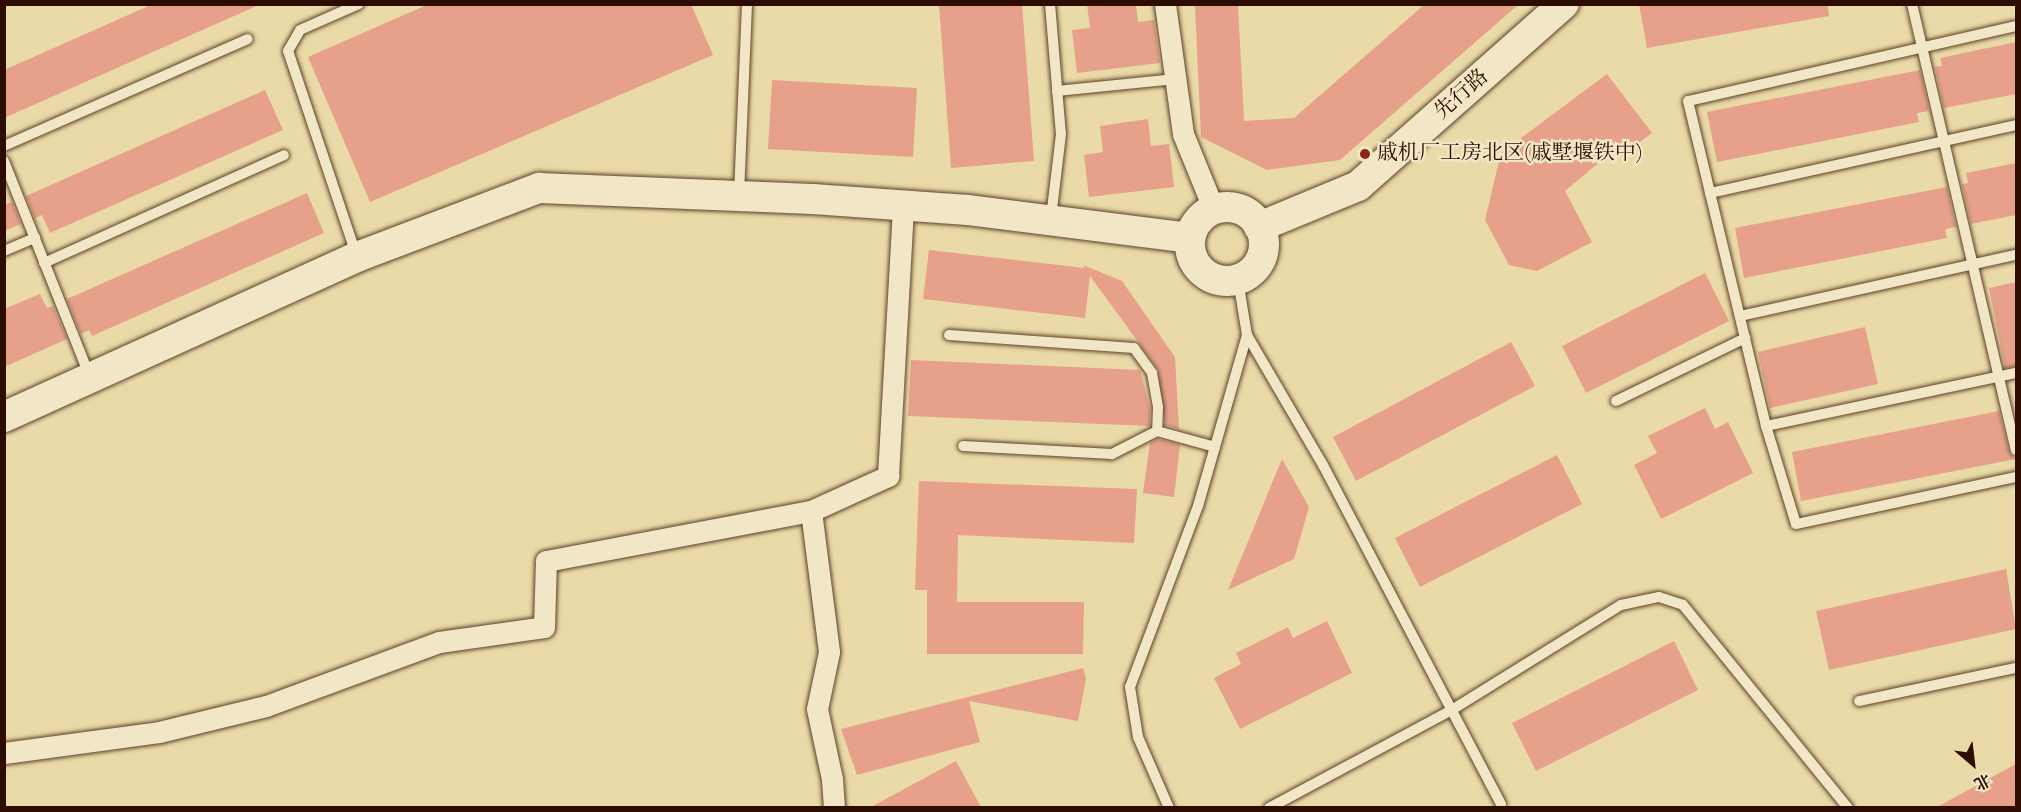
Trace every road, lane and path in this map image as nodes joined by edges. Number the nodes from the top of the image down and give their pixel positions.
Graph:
1 (359, 4) edge
2 (747, 4) edge
3 (1050, 4) edge
4 (1564, 4) edge
5 (1912, 4) edge
6 (1165, 5) edge
7 (2016, 26) edge
8 (248, 39) dead end
9 (1922, 47) junction
10 (1175, 79) junction
11 (1057, 91) junction
12 (2016, 125) edge
13 (1944, 141) junction
14 (4, 146) edge
15 (284, 155) dead end
16 (4, 161) edge
17 (1710, 193) junction
18 (739, 195) junction
19 (903, 206) junction
20 (1214, 210) junction
21 (1051, 221) junction
22 (1259, 227) junction
23 (35, 238) junction
24 (1190, 238) junction
25 (4, 251) edge
26 (2016, 255) edge
27 (357, 257) junction
28 (45, 263) junction
29 (1974, 265) junction
30 (1238, 280) junction
31 (1740, 316) junction
32 (949, 335) dead end
33 (1247, 335) junction
34 (1745, 338) junction
35 (2016, 373) edge
36 (2000, 376) junction
37 (90, 378) junction
38 (1616, 401) dead end
39 (4, 417) edge
40 (1766, 426) junction
41 (1158, 432) junction
42 (963, 446) dead end
43 (1215, 447) junction
44 (2016, 450) edge
45 (2016, 477) edge
46 (811, 511) junction
47 (2016, 668) edge
48 (1858, 701) dead end
49 (1450, 711) junction
50 (4, 753) edge
51 (1501, 804) dead end
52 (834, 807) edge
53 (1169, 807) edge
54 (1269, 807) edge
55 (1848, 807) edge

1 - 27 lane
2 - 18 lane
3 - 11 lane
4 - 22 street, 先行路
5 - 9 lane
6 - 10 street
7 - 9 lane
8 - 14 lane
9 - 13 lane
9 - 17 lane
10 - 11 lane
10 - 20 street
11 - 21 lane
12 - 13 lane
13 - 17 lane
13 - 29 lane
15 - 28 lane
16 - 23 lane
17 - 31 lane
18 - 19 street
18 - 27 street
19 - 21 street
19 - 46 street
20 - 22 street
20 - 24 street
21 - 24 street
22 - 30 street
23 - 25 lane
23 - 28 lane
24 - 30 street
26 - 29 lane
27 - 37 street
28 - 37 lane
29 - 31 lane
29 - 36 lane
30 - 33 lane
31 - 34 lane
32 - 41 lane
33 - 43 lane
33 - 49 lane
34 - 38 lane
34 - 40 lane
35 - 36 lane
36 - 40 lane
36 - 44 lane
37 - 39 street
40 - 45 lane
41 - 42 lane
41 - 43 lane
43 - 53 lane
46 - 50 street
46 - 52 street
47 - 48 lane
49 - 51 lane
49 - 54 lane
49 - 55 lane

